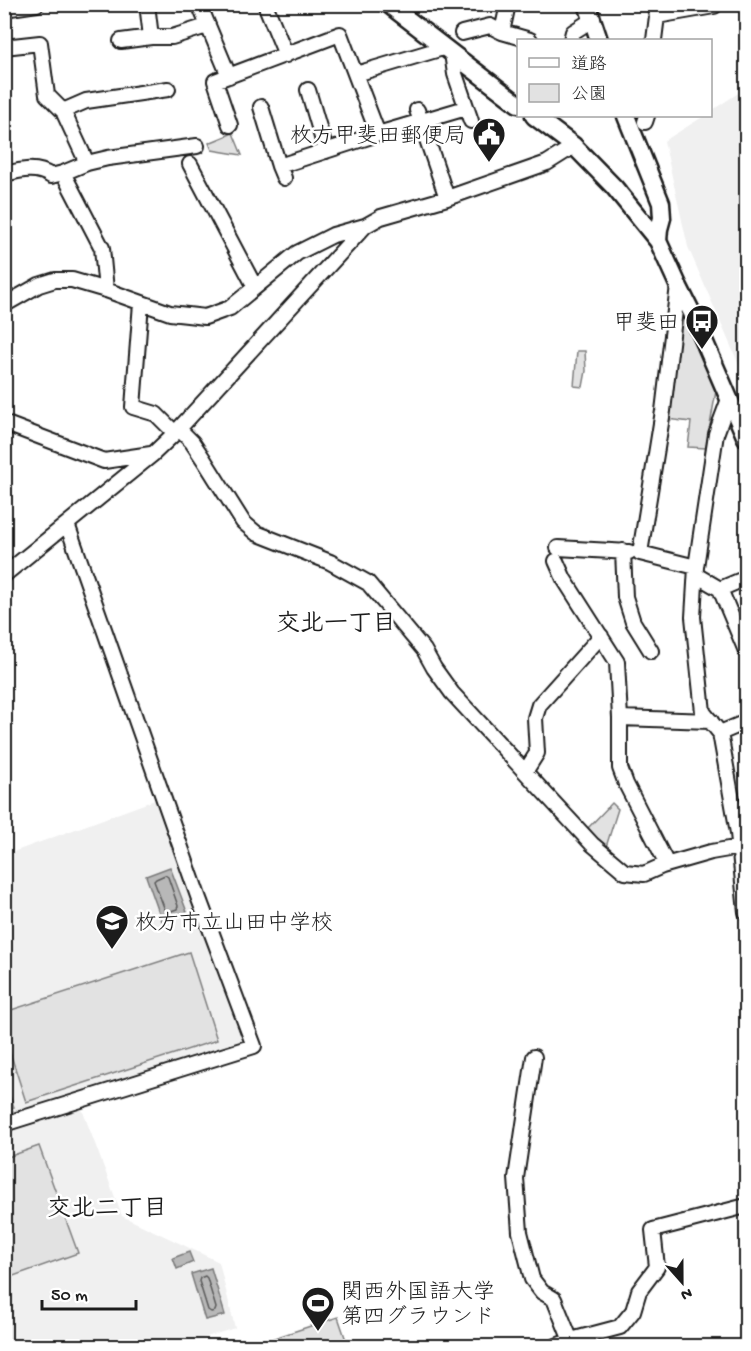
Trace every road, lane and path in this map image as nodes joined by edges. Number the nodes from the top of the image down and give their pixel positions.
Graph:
1 (37, 4) edge
2 (147, 4) edge
3 (199, 4) edge
4 (265, 4) edge
5 (388, 4) edge
6 (508, 4) edge
7 (715, 4) edge
8 (4, 9) edge
9 (656, 10) edge
10 (589, 12) edge
11 (207, 26) junction
12 (502, 32) junction
13 (462, 33) dead end
14 (151, 38) junction
15 (526, 39) edge
16 (571, 39) edge
17 (599, 39) edge
18 (654, 39) edge
19 (121, 40) dead end
20 (4, 47) edge
21 (448, 50) junction
22 (286, 55) junction
23 (356, 74) junction
24 (229, 76) junction
25 (168, 89) dead end
26 (308, 90) dead end
27 (517, 102) edge
28 (261, 107) dead end
29 (63, 111) junction
30 (418, 116) junction
31 (535, 117) edge
32 (637, 120) edge
33 (230, 125) dead end
34 (378, 134) junction
35 (197, 146) dead end
36 (574, 146) junction
37 (326, 151) junction
38 (87, 163) junction
39 (190, 164) dead end
40 (63, 173) junction
41 (5, 174) edge
42 (447, 198) junction
43 (364, 226) junction
44 (658, 241) junction
45 (678, 285) junction
46 (255, 287) junction
47 (106, 290) junction
48 (141, 303) junction
49 (4, 305) edge
50 (729, 399) junction
51 (4, 423) edge
52 (177, 431) junction
53 (747, 438) edge
54 (153, 454) junction
55 (67, 524) junction
56 (623, 551) junction
57 (640, 554) junction
58 (696, 571) junction
59 (4, 575) edge
60 (747, 578) edge
61 (720, 589) junction
62 (601, 636) junction
63 (651, 651) dead end
64 (747, 651) edge
65 (620, 718) junction
66 (711, 721) junction
67 (747, 722) edge
68 (720, 733) junction
69 (525, 772) junction
70 (743, 847) edge
71 (667, 864) junction
72 (747, 912) edge
73 (534, 1057) dead end
74 (4, 1124) edge
75 (747, 1206) edge
76 (572, 1343) edge
77 (556, 1347) edge

1 - 8 street
2 - 14 street
3 - 11 street
4 - 22 street
5 - 21 street
6 - 12 street
7 - 9 street
9 - 18 street
10 - 16 street
10 - 17 street
11 - 14 street
11 - 24 street
12 - 13 street
12 - 15 street
14 - 19 street
20 - 29 street
21 - 23 street
21 - 27 street
21 - 30 street
22 - 23 street
22 - 24 street
23 - 34 street
24 - 33 street
25 - 29 street
26 - 37 street
28 - 37 street
29 - 38 street
30 - 34 street
30 - 42 street
31 - 36 street
32 - 44 street
34 - 37 street
35 - 38 street
36 - 42 street
36 - 44 street
38 - 40 street
39 - 46 street
40 - 41 street
40 - 47 street
42 - 43 street
43 - 46 street
43 - 52 street
44 - 45 street
45 - 50 street
45 - 57 street
46 - 48 street
47 - 48 street
47 - 49 street
48 - 52 street
50 - 53 street
50 - 58 street
51 - 54 street
52 - 54 street
52 - 69 street
54 - 55 street
55 - 59 street
55 - 74 street
56 - 57 street
56 - 62 street
56 - 63 street
57 - 58 street
58 - 61 street
58 - 66 street
60 - 61 street
61 - 64 street
62 - 65 street
62 - 69 street
65 - 66 street
65 - 71 street
66 - 68 street
67 - 68 street
68 - 70 street
69 - 71 street
70 - 71 street
70 - 72 street
73 - 76 street
75 - 76 street
76 - 77 street

